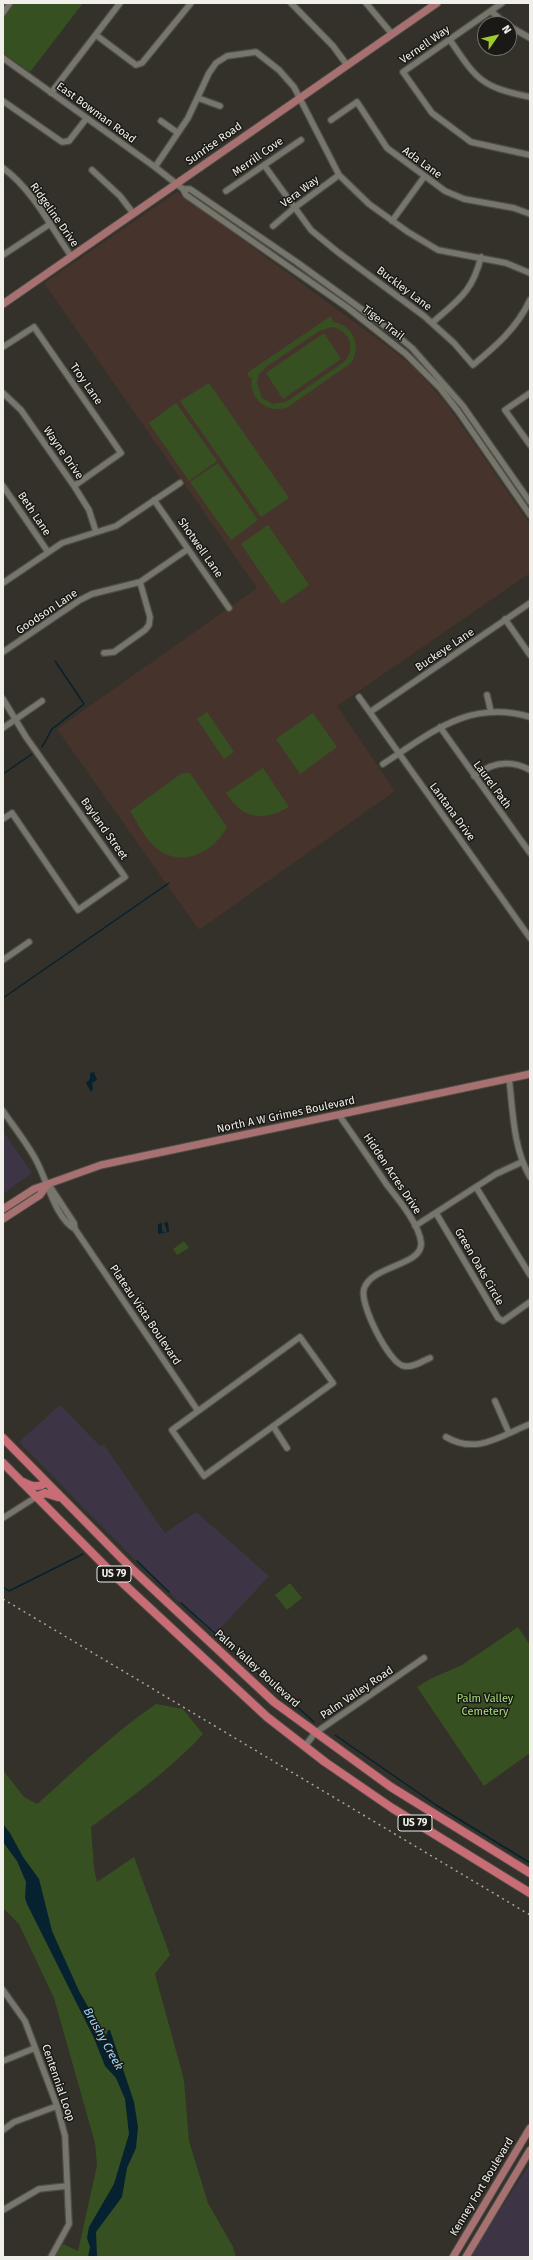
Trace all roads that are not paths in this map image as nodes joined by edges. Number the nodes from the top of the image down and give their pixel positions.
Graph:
1 (10, 3) edge
2 (120, 3) edge
3 (190, 3) edge
4 (291, 3) edge
5 (366, 3) edge
6 (437, 3) edge
7 (502, 3) edge
8 (491, 11) junction
9 (3, 13) edge
10 (497, 16) edge
11 (517, 31) edge
12 (392, 34) junction
13 (96, 35) junction
14 (530, 38) edge
15 (450, 40) junction
16 (3, 58) edge
17 (347, 65) junction
18 (51, 93) junction
19 (301, 97) junction
20 (530, 97) edge
21 (198, 98) junction
22 (3, 101) edge
23 (220, 106) dead end
24 (86, 119) junction
25 (331, 120) dead end
26 (162, 121) dead end
27 (178, 133) junction
28 (301, 140) dead end
29 (530, 155) edge
30 (264, 165) junction
31 (155, 167) junction
32 (3, 168) edge
33 (92, 170) dead end
34 (339, 175) junction
35 (424, 177) junction
36 (176, 184) junction
37 (183, 189) junction
38 (226, 191) dead end
39 (294, 208) junction
40 (133, 213) junction
41 (530, 214) edge
42 (392, 220) junction
43 (50, 224) junction
44 (273, 226) dead end
45 (3, 255) edge
46 (71, 256) junction
47 (481, 257) junction
48 (530, 273) edge
49 (530, 300) edge
50 (3, 304) edge
51 (432, 323) junction
52 (3, 347) edge
53 (3, 393) edge
54 (530, 393) edge
55 (530, 445) edge
56 (180, 483) dead end
57 (3, 486) edge
58 (74, 486) junction
59 (154, 500) junction
60 (530, 502) edge
61 (530, 515) edge
62 (96, 532) junction
63 (188, 549) junction
64 (48, 552) junction
65 (140, 582) junction
66 (3, 583) edge
67 (530, 603) edge
68 (230, 608) dead end
69 (505, 619) junction
70 (3, 652) edge
71 (104, 653) dead end
72 (530, 655) edge
73 (487, 695) dead end
74 (359, 697) dead end
75 (3, 700) edge
76 (42, 701) dead end
77 (370, 712) junction
78 (491, 712) junction
79 (530, 717) edge
80 (15, 720) junction
81 (440, 727) junction
82 (3, 728) edge
83 (398, 754) junction
84 (383, 764) dead end
85 (530, 770) edge
86 (474, 776) junction
87 (3, 819) edge
88 (530, 853) edge
89 (530, 938) edge
90 (29, 942) dead end
91 (3, 960) edge
92 (530, 1074) edge
93 (509, 1078) junction
94 (3, 1112) edge
95 (339, 1115) junction
96 (522, 1162) junction
97 (530, 1177) edge
98 (48, 1184) junction
99 (476, 1186) junction
100 (3, 1209) edge
101 (436, 1213) junction
102 (3, 1219) edge
103 (415, 1226) junction
104 (530, 1275) edge
105 (530, 1302) edge
106 (430, 1358) dead end
107 (495, 1401) dead end
108 (198, 1411) junction
109 (530, 1424) edge
110 (273, 1426) junction
111 (509, 1433) junction
112 (446, 1437) dead end
113 (3, 1438) edge
114 (288, 1448) dead end
115 (3, 1463) edge
116 (20, 1481) junction
117 (46, 1483) junction
118 (36, 1498) junction
119 (61, 1498) junction
120 (3, 1518) edge
121 (424, 1658) dead end
122 (315, 1733) junction
123 (305, 1746) junction
124 (530, 1873) edge
125 (530, 1893) edge
126 (3, 1990) edge
127 (35, 2048) junction
128 (3, 2061) edge
129 (57, 2106) junction
130 (530, 2128) edge
131 (3, 2130) edge
132 (530, 2150) edge
133 (67, 2186) junction
134 (3, 2210) edge
135 (51, 2257) edge
136 (453, 2257) edge
137 (466, 2257) edge

1 - 9 street
2 - 13 street
3 - 13 street
4 - 17 street
5 - 12 street
6 - 12 main road, Sunrise Road
7 - 8 street, Vernell Way
8 - 10 street
8 - 15 street, Vernell Way
11 - 14 street
12 - 17 main road, Sunrise Road
13 - 18 street
15 - 20 street
15 - 29 street, Vernell Way
16 - 18 street, East Bowman Road
17 - 19 main road, Sunrise Road
18 - 24 street, East Bowman Road
19 - 21 street
19 - 34 street
19 - 36 main road, Sunrise Road
21 - 23 street
21 - 27 street
22 - 24 street
24 - 31 street, East Bowman Road
25 - 35 street, Ada Lane
26 - 27 street
27 - 31 street
28 - 30 street, Merrill Cove
30 - 38 street, Merrill Cove
30 - 39 street, Buckley Lane
31 - 36 street, East Bowman Road
32 - 43 street, Ridgeline Drive
33 - 40 street
34 - 39 street, Vera Way
34 - 42 street
35 - 41 street, Ada Lane
35 - 42 street
36 - 37 street, Tiger Trail
36 - 40 main road, Sunrise Road
37 - 60 street, Tiger Trail
37 - 61 street, Tiger Trail
39 - 44 street, Vera Way
39 - 51 street, Buckley Lane
40 - 46 main road, Sunrise Road
42 - 47 street
43 - 45 street
43 - 46 street, Ridgeline Drive
46 - 50 main road, Sunrise Road
47 - 48 street
47 - 51 street
49 - 51 street, Buckley Lane
52 - 58 street, Troy Lane
53 - 58 street, Wayne Drive
54 - 55 street
56 - 59 street
57 - 64 street, Beth Lane
58 - 62 street, Wayne Drive
59 - 62 street
59 - 63 street, Shotwell Lane
62 - 64 street
63 - 65 street, Goodson Lane
63 - 68 street, Shotwell Lane
64 - 66 street
65 - 70 street, Goodson Lane
65 - 71 street
67 - 69 street, Buckeye Lane
69 - 72 street
69 - 77 street, Buckeye Lane
73 - 78 street
74 - 77 street, Lantana Drive
75 - 80 street, Bayland Street
76 - 80 street
77 - 83 street, Lantana Drive
78 - 79 street
78 - 81 street
80 - 82 street
80 - 87 street, Bayland Street
81 - 83 street
81 - 86 street, Laurel Path
83 - 84 street
83 - 89 street, Lantana Drive
85 - 86 street
86 - 88 street, Laurel Path
90 - 91 street
92 - 93 main road, North A W Grimes Boulevard
93 - 95 main road, North A W Grimes Boulevard
93 - 96 street
94 - 98 street, Plateau Vista Boulevard
95 - 98 main road, North A W Grimes Boulevard
95 - 103 street, Hidden Acres Drive
96 - 97 street
96 - 99 street
98 - 100 main road, North A W Grimes Boulevard
98 - 102 main road, North A W Grimes Boulevard
98 - 108 street, Plateau Vista Boulevard
99 - 101 street
99 - 104 street
101 - 103 street
101 - 105 street, Green Oaks Circle
103 - 106 street, Hidden Acres Drive
107 - 111 street
108 - 110 street
108 - 110 street
109 - 111 street
110 - 114 street
111 - 112 street
113 - 117 highway, Palm Valley Boulevard / US 79
115 - 116 highway, US 79
116 - 117 highway
116 - 118 highway, US 79
117 - 119 highway, Palm Valley Boulevard / US 79
118 - 119 highway
118 - 120 street
118 - 123 highway, US 79
119 - 122 highway, Palm Valley Boulevard / US 79
121 - 122 street, Palm Valley Road
122 - 123 street, Palm Valley Road
122 - 124 highway, Palm Valley Boulevard / US 79
123 - 125 highway, US 79
126 - 127 street, Centennial Loop
127 - 128 street
127 - 129 street, Centennial Loop
129 - 131 street
129 - 133 street, Centennial Loop
130 - 136 main road, Kenney Fort Boulevard
132 - 137 main road, Kenney Fort Boulevard
133 - 134 street
133 - 135 street, Centennial Loop

